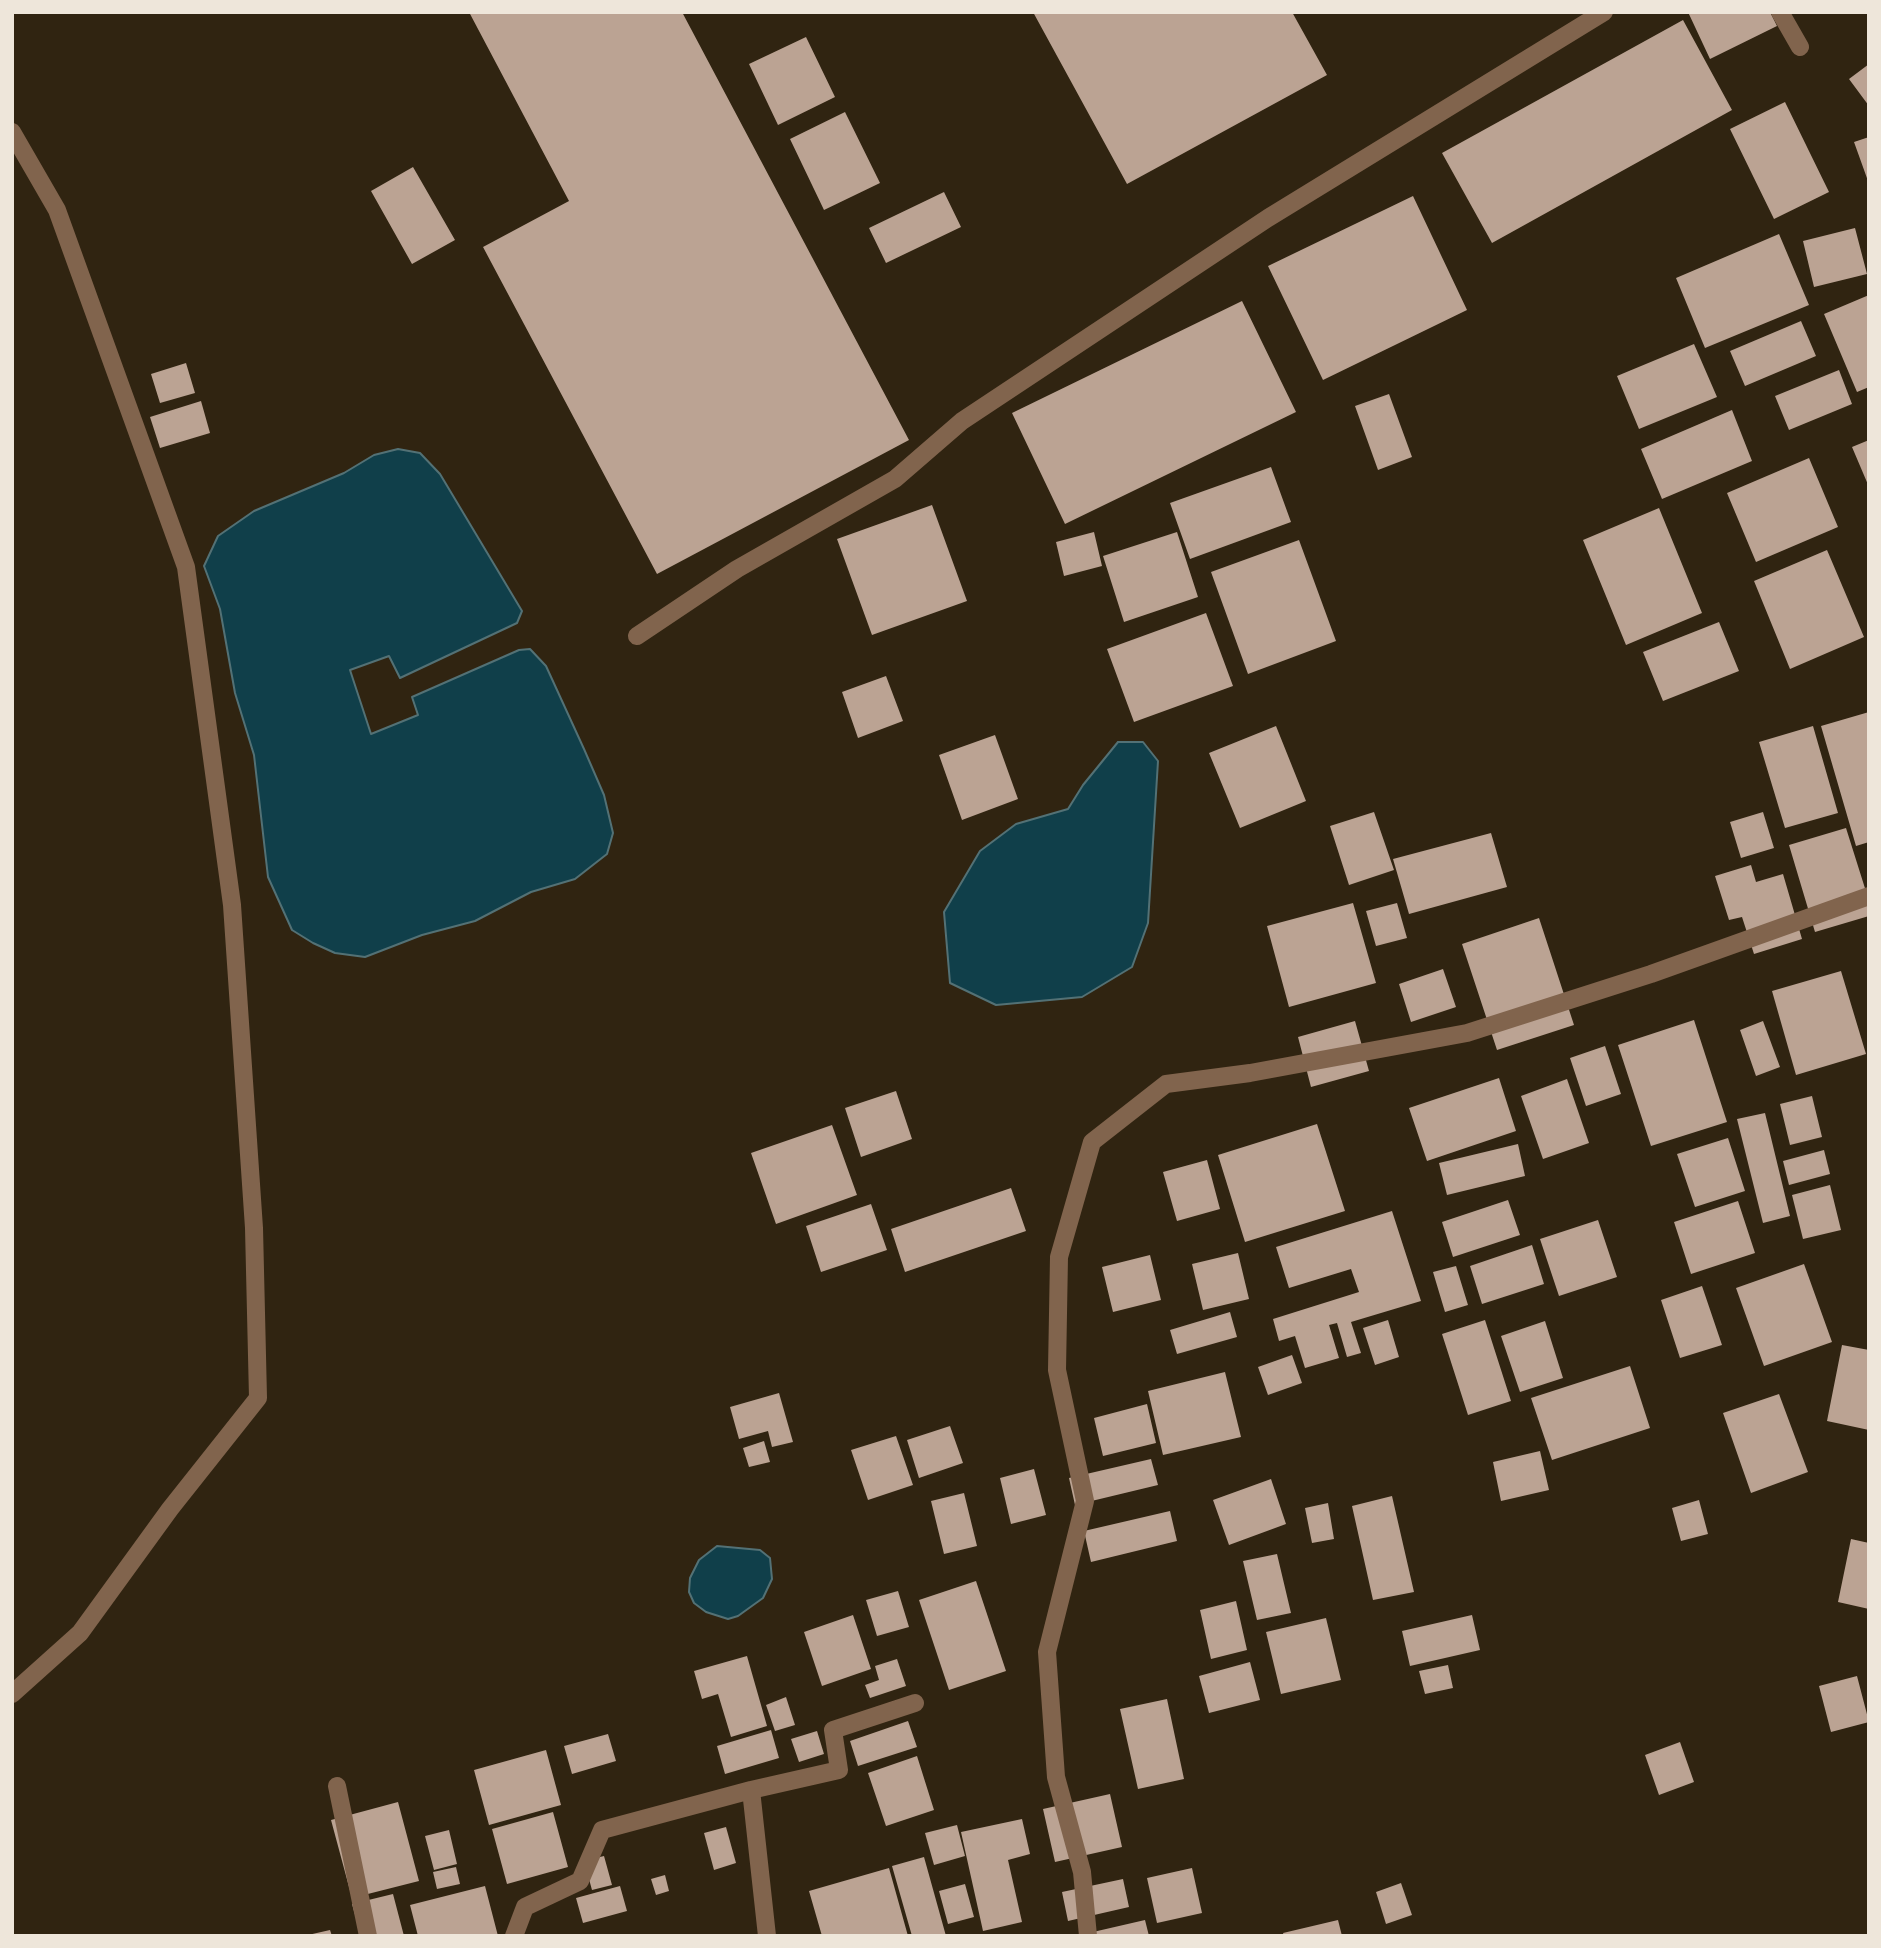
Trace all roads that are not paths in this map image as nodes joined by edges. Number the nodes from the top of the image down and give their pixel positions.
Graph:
1 (1604, 12) edge
2 (1780, 12) edge
3 (1800, 47) dead end
4 (12, 132) edge
5 (637, 636) dead end
6 (1869, 896) edge
7 (12, 1694) edge
8 (915, 1703) dead end
9 (337, 1786) dead end
10 (751, 1790) junction
11 (368, 1936) edge
12 (514, 1936) edge
13 (766, 1936) edge
14 (1088, 1936) edge

1 - 5 street
2 - 3 street
4 - 7 street
6 - 14 street
8 - 10 street
9 - 11 street
10 - 12 street
10 - 13 street

